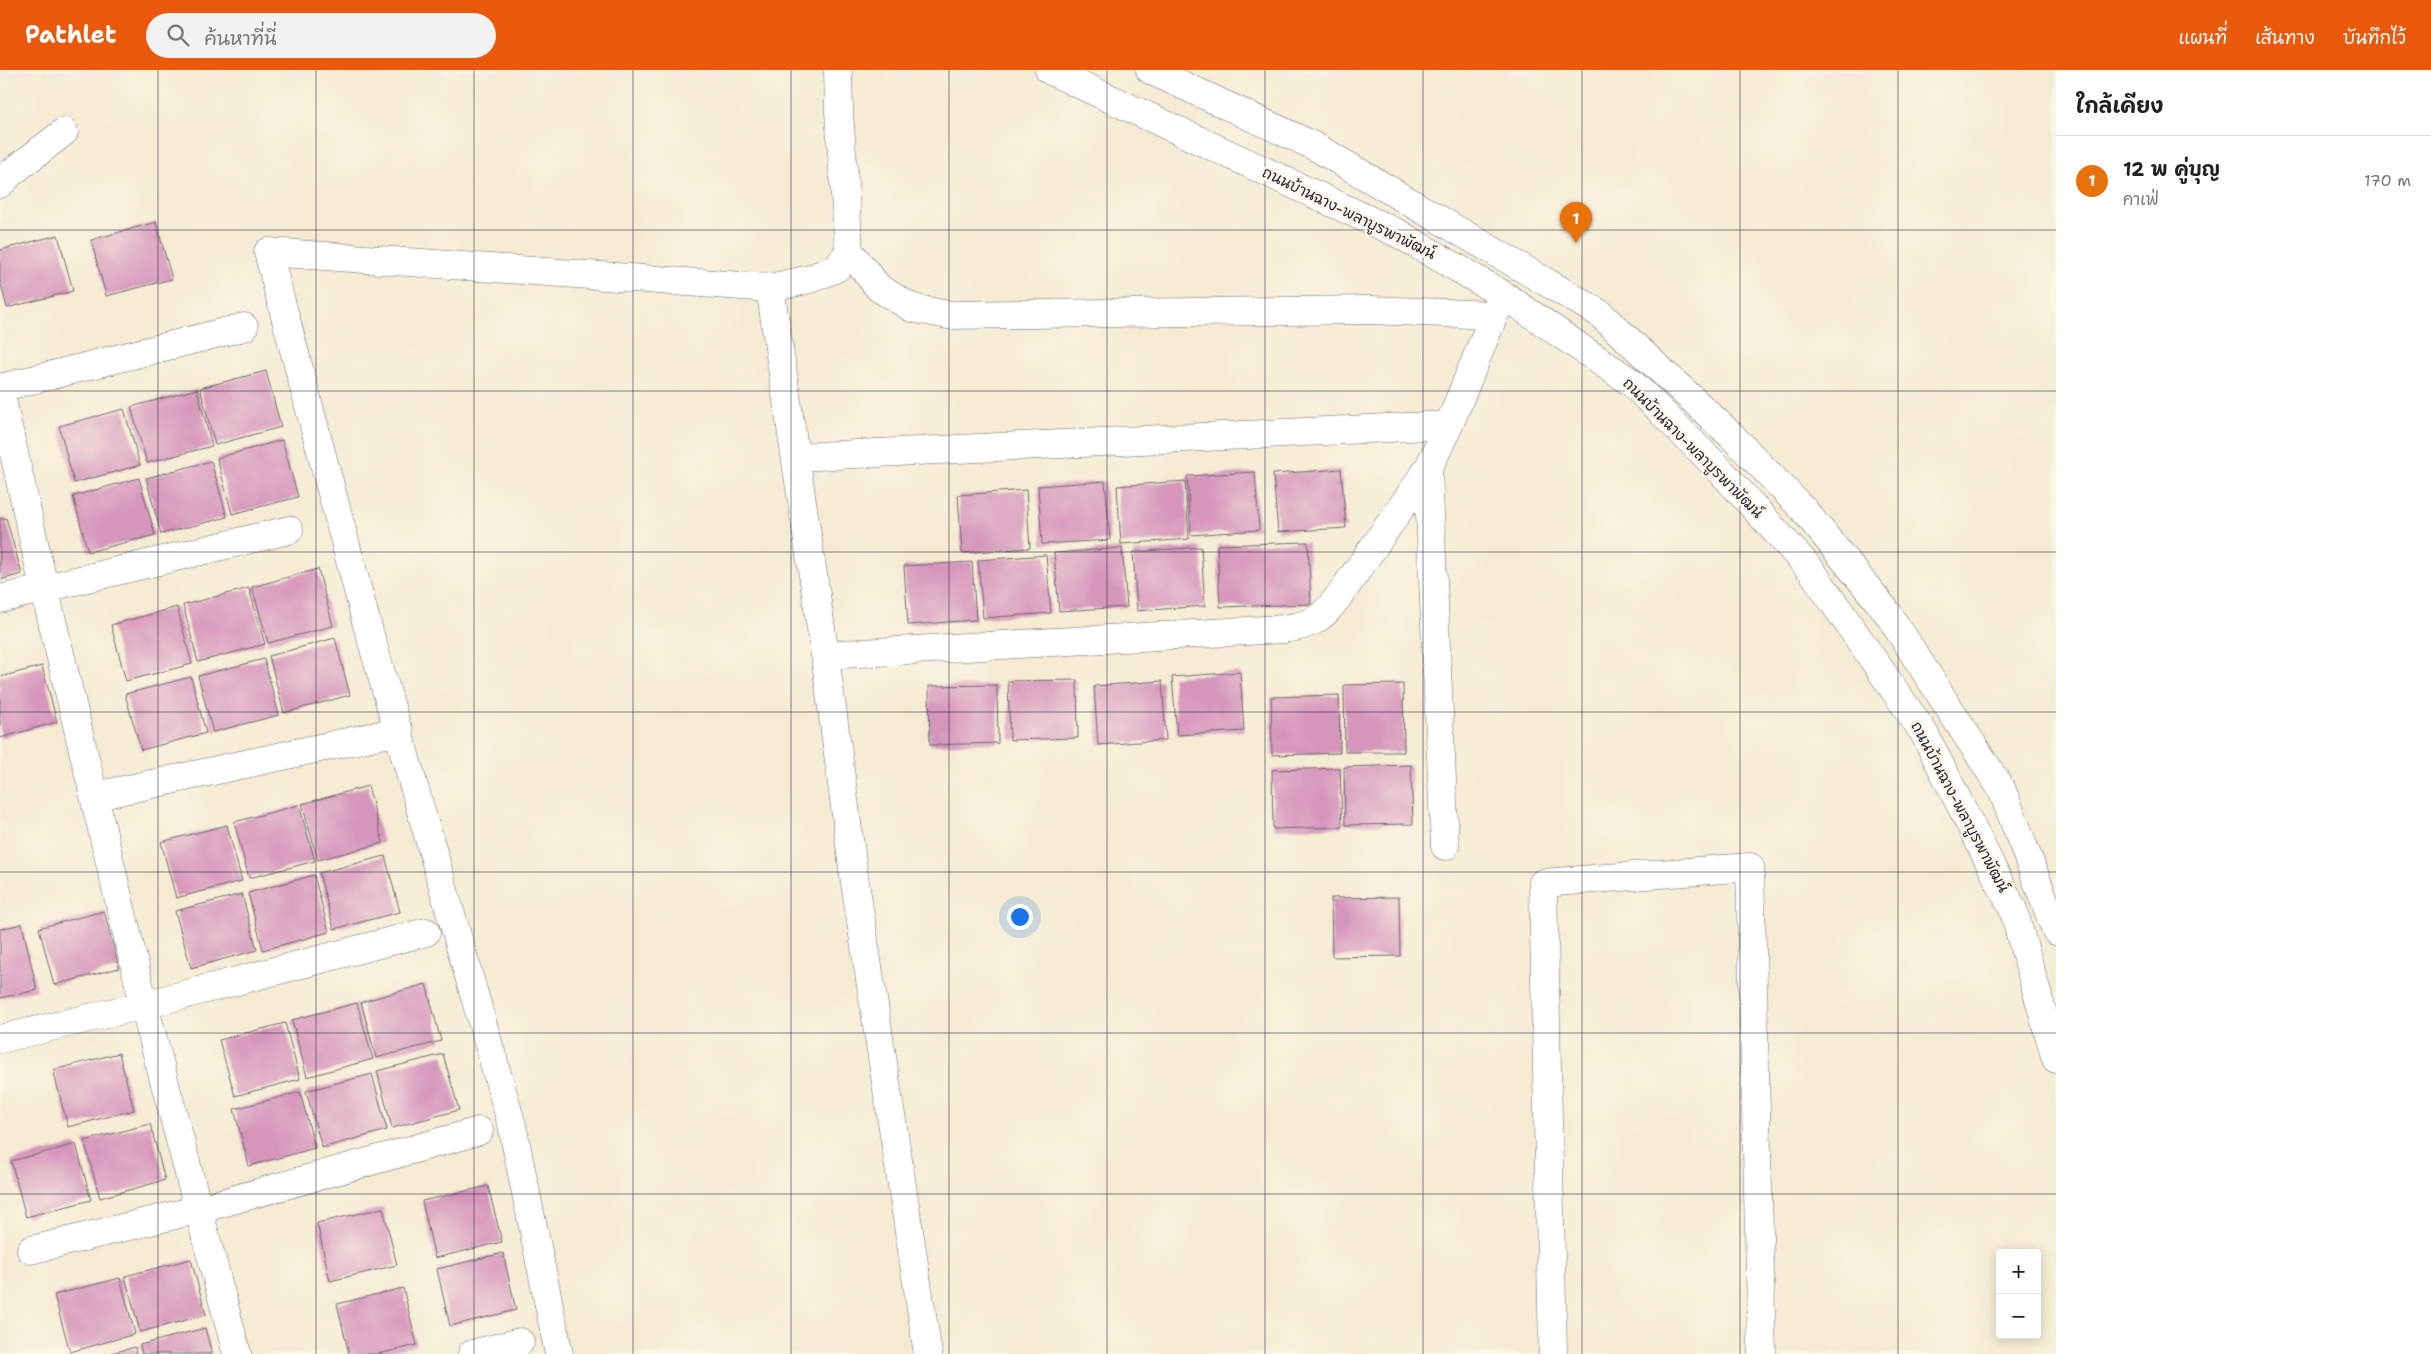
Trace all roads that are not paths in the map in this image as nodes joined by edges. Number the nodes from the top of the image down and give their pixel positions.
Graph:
1 (838, 70) edge
2 (1050, 70) edge
3 (1150, 70) edge
4 (64, 132) dead end
5 (0, 184) edge
6 (849, 251) junction
7 (770, 288) junction
8 (1499, 306) junction
9 (244, 327) dead end
10 (0, 389) edge
11 (1449, 425) junction
12 (796, 457) junction
13 (1428, 469) junction
14 (289, 530) dead end
15 (44, 588) junction
16 (0, 599) edge
17 (824, 655) junction
18 (399, 731) junction
19 (96, 796) junction
20 (1445, 846) dead end
21 (2056, 931) edge
22 (426, 932) dead end
23 (144, 1005) junction
24 (0, 1039) edge
25 (2056, 1059) edge
26 (479, 1131) dead end
27 (200, 1209) junction
28 (31, 1250) dead end
29 (520, 1342) dead end
30 (237, 1354) edge
31 (472, 1354) edge
32 (559, 1354) edge
33 (928, 1354) edge
34 (1553, 1354) edge
35 (1762, 1354) edge

1 - 6 street
2 - 8 street, ถนนบ้านฉาง-พลาบูรพาพัฒน์
3 - 21 street
4 - 5 street
6 - 7 street
6 - 8 street
7 - 12 street
7 - 18 street
8 - 11 street
8 - 25 street, ถนนบ้านฉาง-พลาบูรพาพัฒน์
9 - 10 street
10 - 15 street
11 - 12 street
11 - 13 street
12 - 17 street
13 - 17 street
13 - 20 street
14 - 15 street
15 - 16 street
15 - 19 street
17 - 33 street
18 - 19 street
18 - 32 street
19 - 23 street
22 - 23 street
23 - 24 street
23 - 27 street
26 - 27 street
27 - 28 street
27 - 30 street
29 - 31 street
34 - 35 street

